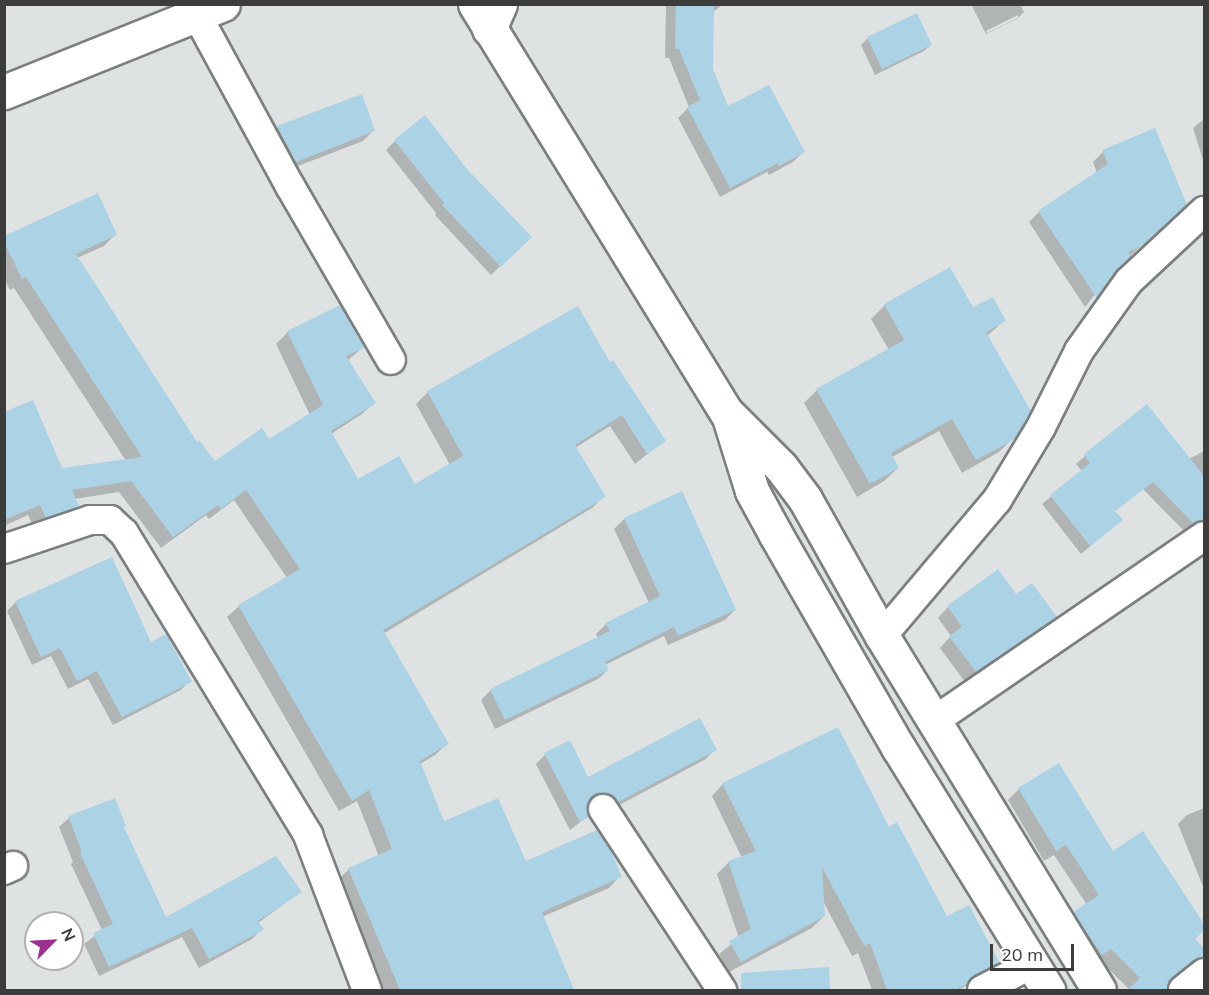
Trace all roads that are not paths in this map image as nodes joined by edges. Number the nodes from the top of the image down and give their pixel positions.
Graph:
1 (210, 10) edge
2 (488, 13) edge
3 (4, 92) edge
4 (1204, 211) edge
5 (391, 360) dead end
6 (728, 413) junction
7 (1204, 536) edge
8 (4, 549) edge
9 (882, 636) junction
10 (934, 721) junction
11 (603, 809) dead end
12 (1204, 973) edge
13 (1040, 977) edge
14 (367, 990) edge
15 (722, 990) edge
16 (982, 990) edge
17 (1099, 990) edge
18 (1183, 990) edge

1 - 3 main road
1 - 5 street
2 - 6 main road
4 - 9 street
6 - 9 main road
6 - 13 main road
7 - 10 street
8 - 14 street
9 - 10 main road
10 - 17 main road
11 - 15 street
12 - 18 street
13 - 16 street

